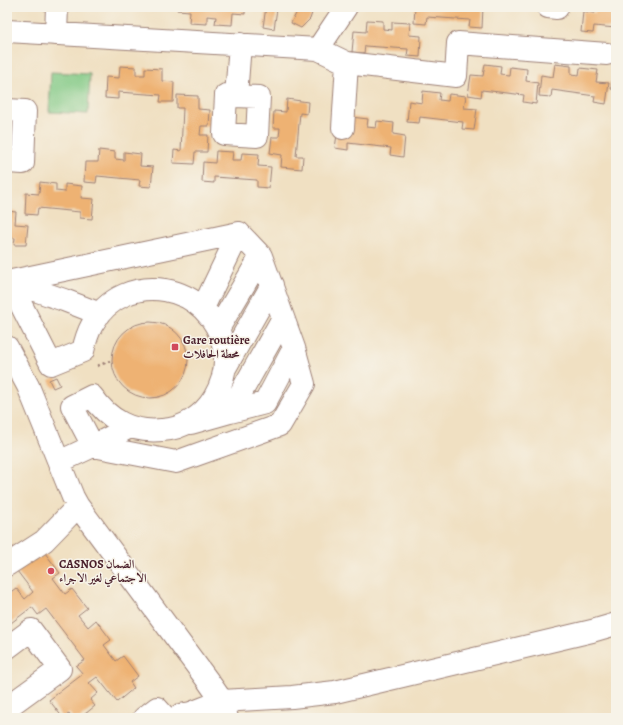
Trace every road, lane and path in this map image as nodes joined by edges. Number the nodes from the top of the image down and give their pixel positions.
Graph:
1 (57, 7) edge
2 (346, 7) edge
3 (548, 7) edge
4 (557, 7) edge
5 (7, 31) edge
6 (56, 34) junction
7 (240, 44) junction
8 (318, 49) junction
9 (607, 54) dead end
10 (347, 63) junction
11 (236, 96) dead end
12 (7, 110) edge
13 (343, 128) dead end
14 (7, 162) edge
15 (239, 233) junction
16 (262, 256) junction
17 (8, 282) edge
18 (272, 285) junction
19 (203, 308) junction
20 (100, 314) junction
21 (283, 318) junction
22 (218, 330) junction
23 (7, 347) edge
24 (294, 348) junction
25 (225, 368) junction
26 (230, 412) junction
27 (180, 426) junction
28 (130, 427) junction
29 (93, 446) junction
30 (59, 462) junction
31 (78, 506) junction
32 (7, 565) edge
33 (616, 624) edge
34 (7, 648) edge
35 (11, 709) edge
36 (224, 709) edge
37 (183, 717) edge
38 (144, 718) edge
39 (166, 718) edge

1 - 6 street
2 - 8 street
3 - 4 street
5 - 6 street
6 - 7 street
7 - 8 street
7 - 11 street
8 - 10 street
9 - 10 street
10 - 13 street
12 - 14 street
15 - 16 street
15 - 17 street
15 - 19 street
16 - 18 street
16 - 22 street
17 - 20 street
17 - 20 street
18 - 21 street
18 - 25 street
19 - 20 street
19 - 22 street
21 - 24 street
21 - 26 street
22 - 25 street
23 - 30 street
24 - 26 street
24 - 29 street
25 - 27 street
26 - 27 street
27 - 28 street
28 - 29 street
28 - 29 street
29 - 30 street
30 - 31 street
31 - 32 street
31 - 36 street
33 - 36 street
34 - 35 street
36 - 37 street
38 - 39 street

